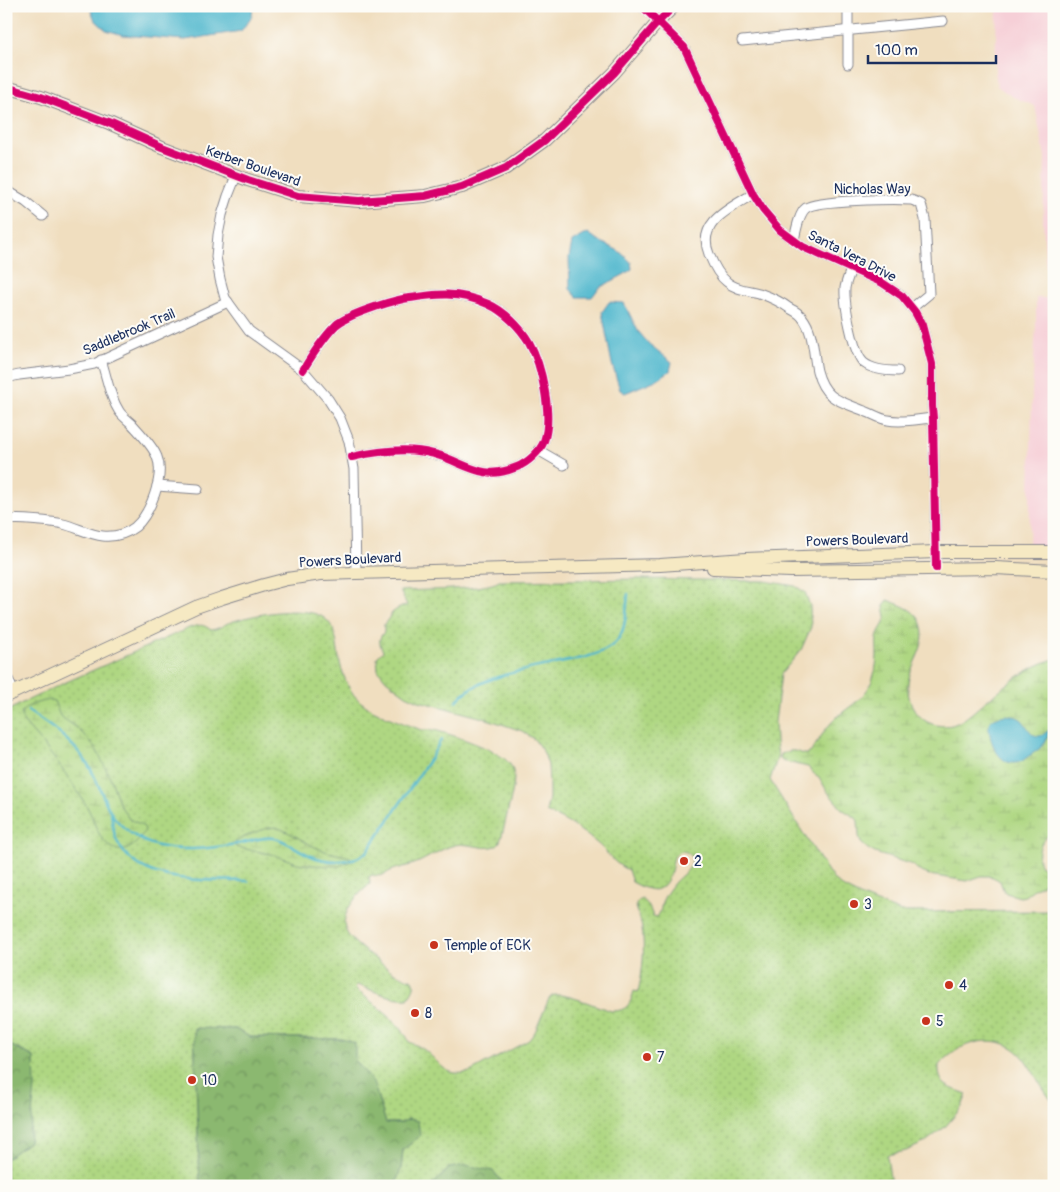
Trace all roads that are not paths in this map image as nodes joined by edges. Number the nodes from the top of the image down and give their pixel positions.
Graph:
1 (642, 6) edge
2 (674, 6) edge
3 (848, 6) edge
4 (943, 20) dead end
5 (658, 22) junction
6 (848, 30) junction
7 (742, 40) dead end
8 (848, 64) dead end
9 (6, 87) edge
10 (236, 176) junction
11 (6, 190) edge
12 (753, 194) junction
13 (43, 216) dead end
14 (794, 240) junction
15 (851, 269) junction
16 (228, 302) junction
17 (912, 308) junction
18 (101, 360) junction
19 (303, 370) junction
20 (898, 371) dead end
21 (6, 378) edge
22 (933, 418) junction
23 (538, 450) junction
24 (352, 457) junction
25 (564, 465) dead end
26 (157, 486) junction
27 (198, 489) dead end
28 (6, 519) edge
29 (936, 552) junction
30 (1054, 552) edge
31 (660, 565) junction
32 (936, 568) junction
33 (1054, 571) edge
34 (356, 573) junction
35 (6, 674) edge
36 (10, 694) edge

1 - 5 street, Santa Vera Drive
2 - 5 main road, Kerber Boulevard
3 - 6 street
4 - 6 street
5 - 10 main road, Kerber Boulevard
5 - 12 street, Santa Vera Drive
6 - 7 street
6 - 8 street
9 - 10 main road, Kerber Boulevard
10 - 16 street
11 - 13 street
12 - 14 street, Santa Vera Drive
12 - 22 street
14 - 15 street, Santa Vera Drive
14 - 17 street, Nicholas Way
15 - 17 street, Santa Vera Drive
15 - 20 street
16 - 18 street, Saddlebrook Trail
16 - 19 street
17 - 22 street, Santa Vera Drive
18 - 21 street, Saddlebrook Trail
18 - 26 street
19 - 23 street
19 - 24 street
22 - 29 street, Santa Vera Drive
23 - 24 street
23 - 25 street
24 - 34 street
26 - 27 street
26 - 28 street
29 - 30 main road, Powers Boulevard
29 - 31 main road, Powers Boulevard
29 - 32 street, Santa Vera Drive
31 - 32 main road, Powers Boulevard
31 - 34 main road, Powers Boulevard
32 - 33 main road, Powers Boulevard
34 - 36 main road, Powers Boulevard
35 - 36 street

